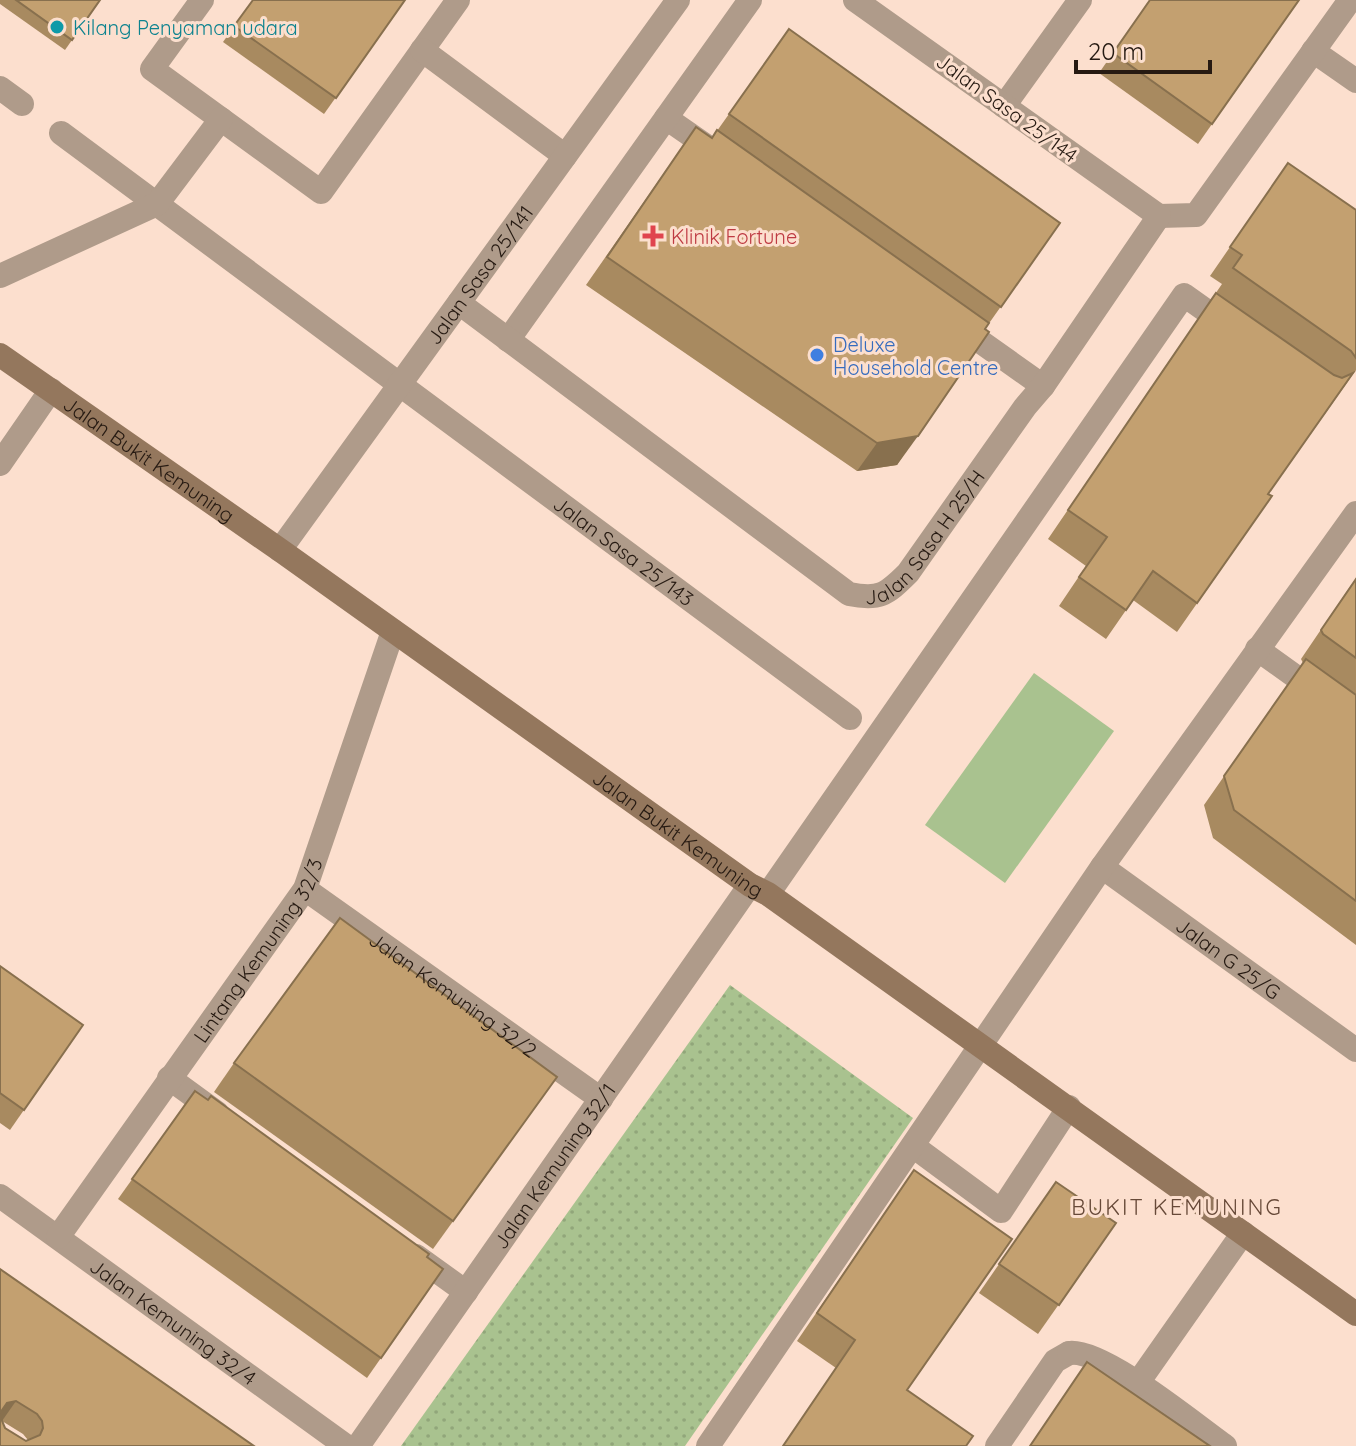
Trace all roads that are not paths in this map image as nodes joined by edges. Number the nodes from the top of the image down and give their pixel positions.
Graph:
1 (202, 0) edge
2 (458, 0) edge
3 (678, 0) edge
4 (750, 0) edge
5 (855, 0) edge
6 (1080, 0) edge
7 (1350, 0) edge
8 (422, 50) junction
9 (1313, 51) junction
10 (1356, 81) edge
11 (0, 88) edge
12 (22, 104) dead end
13 (1004, 106) junction
14 (666, 118) junction
15 (221, 119) junction
16 (61, 133) dead end
17 (565, 156) junction
18 (731, 164) edge
19 (157, 204) junction
20 (1159, 216) junction
21 (0, 276) edge
22 (459, 303) junction
23 (939, 312) edge
24 (1247, 339) edge
25 (508, 340) junction
26 (0, 355) edge
27 (399, 384) junction
28 (1043, 386) junction
29 (51, 390) junction
30 (0, 464) edge
31 (1356, 513) edge
32 (280, 550) junction
33 (393, 631) junction
34 (1257, 649) junction
35 (850, 718) dead end
36 (1356, 720) edge
37 (1102, 867) junction
38 (305, 889) junction
39 (759, 890) junction
40 (981, 1045) junction
41 (1356, 1050) edge
42 (169, 1078) junction
43 (601, 1099) junction
44 (1069, 1107) junction
45 (233, 1124) edge
46 (913, 1146) junction
47 (0, 1196) edge
48 (1243, 1233) junction
49 (58, 1237) junction
50 (401, 1246) edge
51 (466, 1292) junction
52 (1356, 1314) edge
53 (1137, 1384) junction
54 (346, 1446) edge
55 (358, 1446) edge
56 (708, 1446) edge
57 (997, 1446) edge
58 (1225, 1446) edge

1 - 15 street
2 - 8 street
3 - 17 street, Jalan Sasa 25/141
4 - 14 street
5 - 13 street, Jalan Sasa 25/144
6 - 13 street
7 - 9 street
8 - 15 street
8 - 17 street
9 - 10 street
9 - 20 street
11 - 12 street
13 - 20 street, Jalan Sasa 25/144
14 - 18 street
14 - 25 street
15 - 19 street
16 - 19 street, Jalan Sasa 25/143
17 - 22 street, Jalan Sasa 25/141
19 - 21 street
19 - 27 street, Jalan Sasa 25/143
20 - 28 street, Jalan Sasa H 25/H
22 - 25 street, Jalan Sasa H 25/H
22 - 27 street, Jalan Sasa 25/141
23 - 28 street
24 - 39 street, Jalan Kemuning 32/1
25 - 28 street, Jalan Sasa H 25/H
26 - 29 main road, Jalan Bukit Kemuning
27 - 32 street, Jalan Sasa 25/141
27 - 35 street, Jalan Sasa 25/143
29 - 30 street
29 - 32 main road, Jalan Bukit Kemuning
31 - 34 street
32 - 33 main road, Jalan Bukit Kemuning
33 - 38 street, Lintang Kemuning 32/3
33 - 39 main road, Jalan Bukit Kemuning
34 - 36 street
34 - 37 street
37 - 40 street
37 - 41 street, Jalan G 25/G
38 - 42 street, Lintang Kemuning 32/3
38 - 43 street, Jalan Kemuning 32/2
39 - 40 main road, Jalan Bukit Kemuning
39 - 43 street, Jalan Kemuning 32/1
40 - 44 main road, Jalan Bukit Kemuning
40 - 46 street
42 - 45 street
42 - 49 street, Lintang Kemuning 32/3
43 - 51 street, Jalan Kemuning 32/1
44 - 46 street
44 - 48 main road, Jalan Bukit Kemuning
46 - 56 street
47 - 49 street, Jalan Kemuning 32/4
48 - 52 main road, Jalan Bukit Kemuning
48 - 53 street
49 - 54 street, Jalan Kemuning 32/4
50 - 51 street
51 - 55 street, Jalan Kemuning 32/1
53 - 57 street
53 - 58 street

